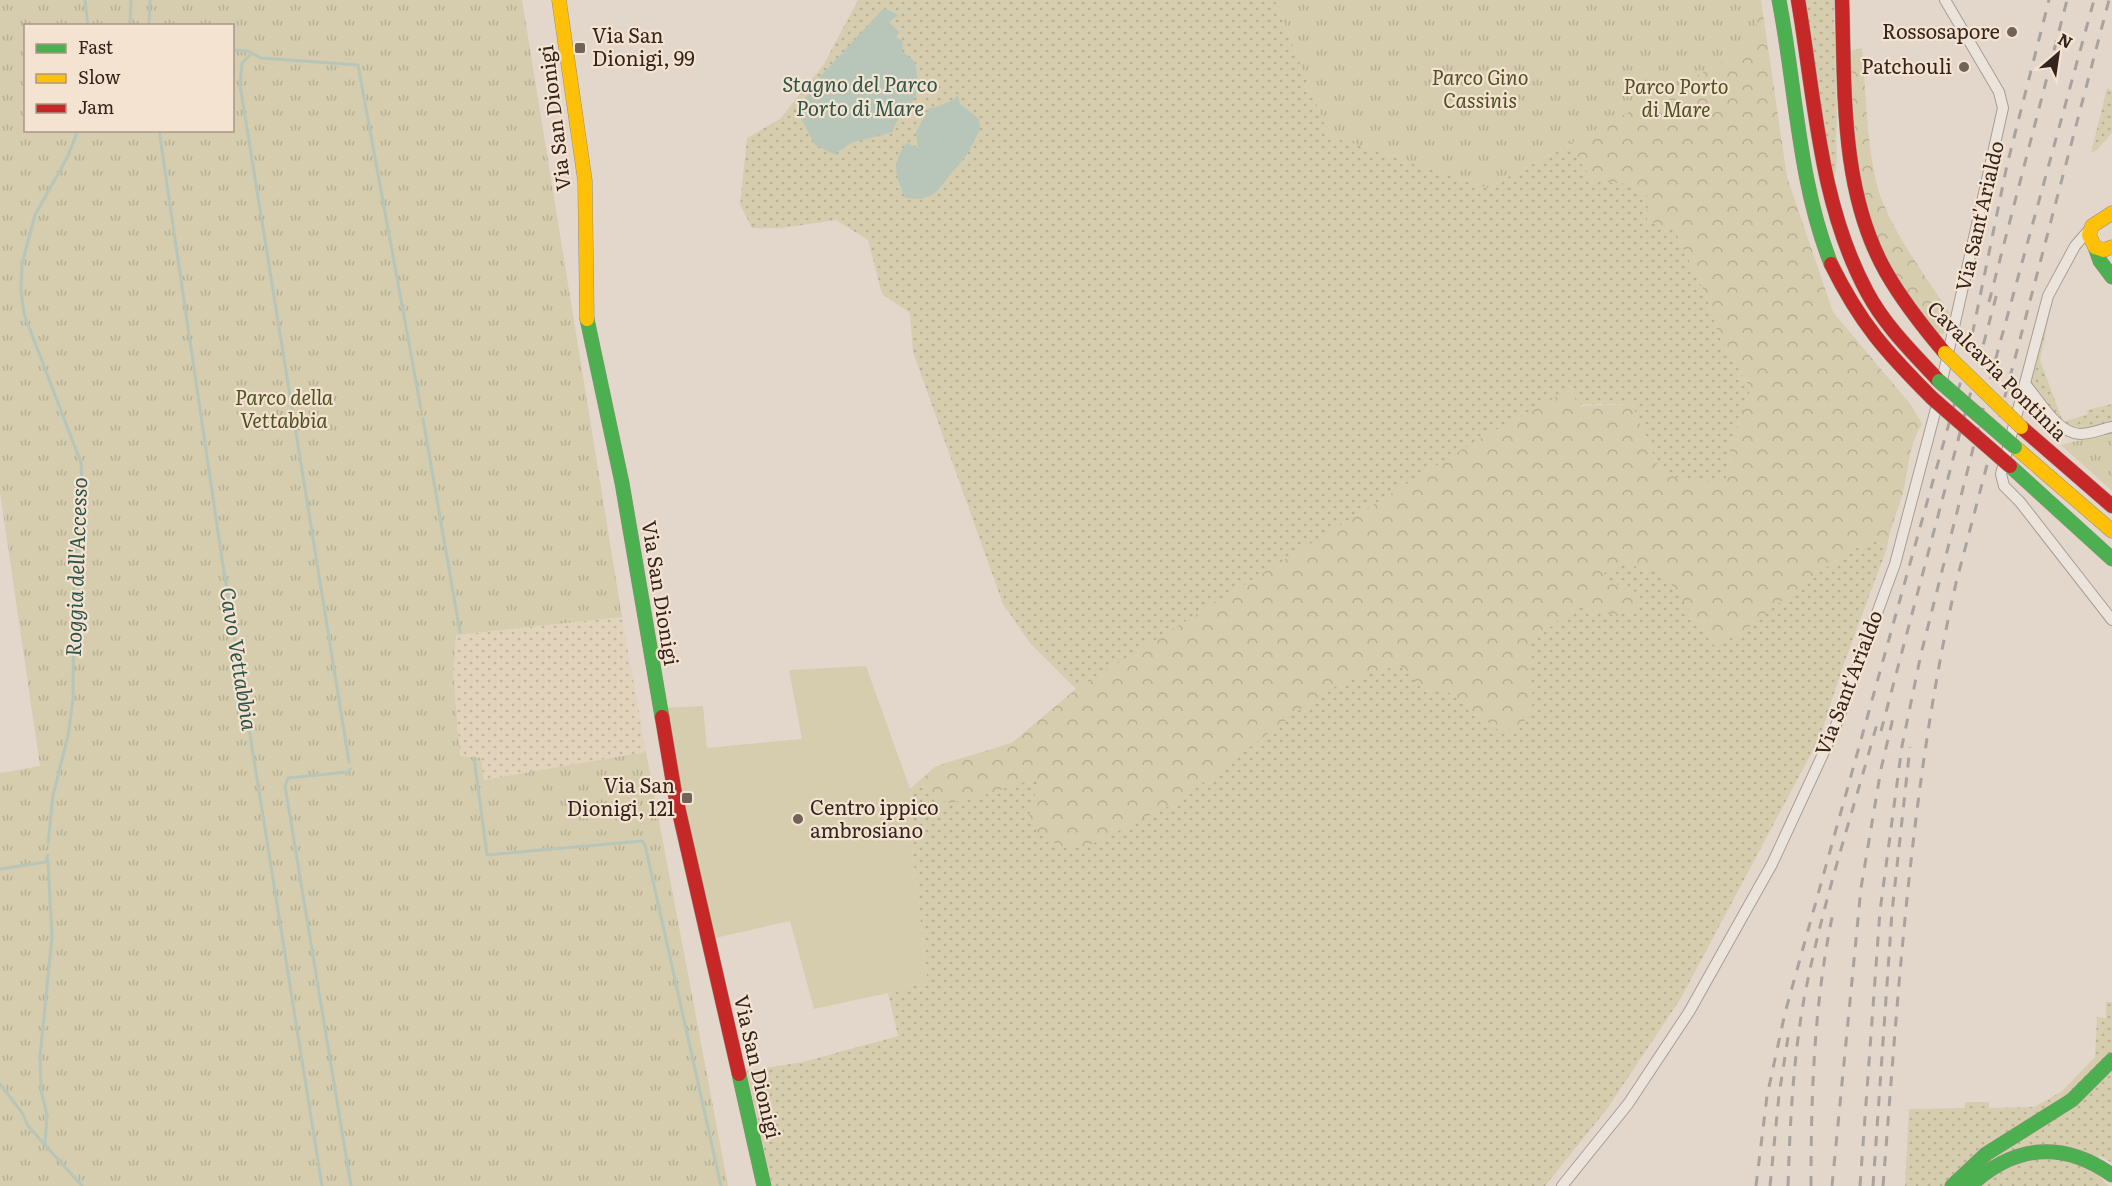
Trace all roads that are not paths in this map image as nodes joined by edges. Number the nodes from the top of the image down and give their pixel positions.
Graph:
1 (560, 0) edge
2 (1779, 0) edge
3 (1798, 0) edge
4 (1842, 0) edge
5 (1945, 0) edge
6 (1950, 0) edge
7 (1951, 13) junction
8 (2112, 213) edge
9 (2100, 225) edge
10 (2095, 247) junction
11 (2112, 247) edge
12 (2110, 274) edge
13 (2026, 385) junction
14 (2112, 427) edge
15 (2112, 506) edge
16 (2112, 531) edge
17 (2112, 559) edge
18 (2112, 620) edge
19 (2112, 1060) edge
20 (2112, 1175) edge
21 (764, 1186) edge
22 (1562, 1186) edge
23 (1953, 1186) edge
24 (1970, 1186) edge

1 - 21 main road, Via San Dionigi
2 - 17 main road, bridge
3 - 16 main road, bridge
4 - 15 main road, Cavalcavia Pontinia, bridge
5 - 7 street, Via Sant'Arialdo
6 - 7 street
7 - 22 street, Via Sant'Arialdo
8 - 9 main road
9 - 10 main road
9 - 13 street
10 - 11 main road
10 - 12 main road
13 - 14 street
13 - 18 street
19 - 23 main road
20 - 24 main road

